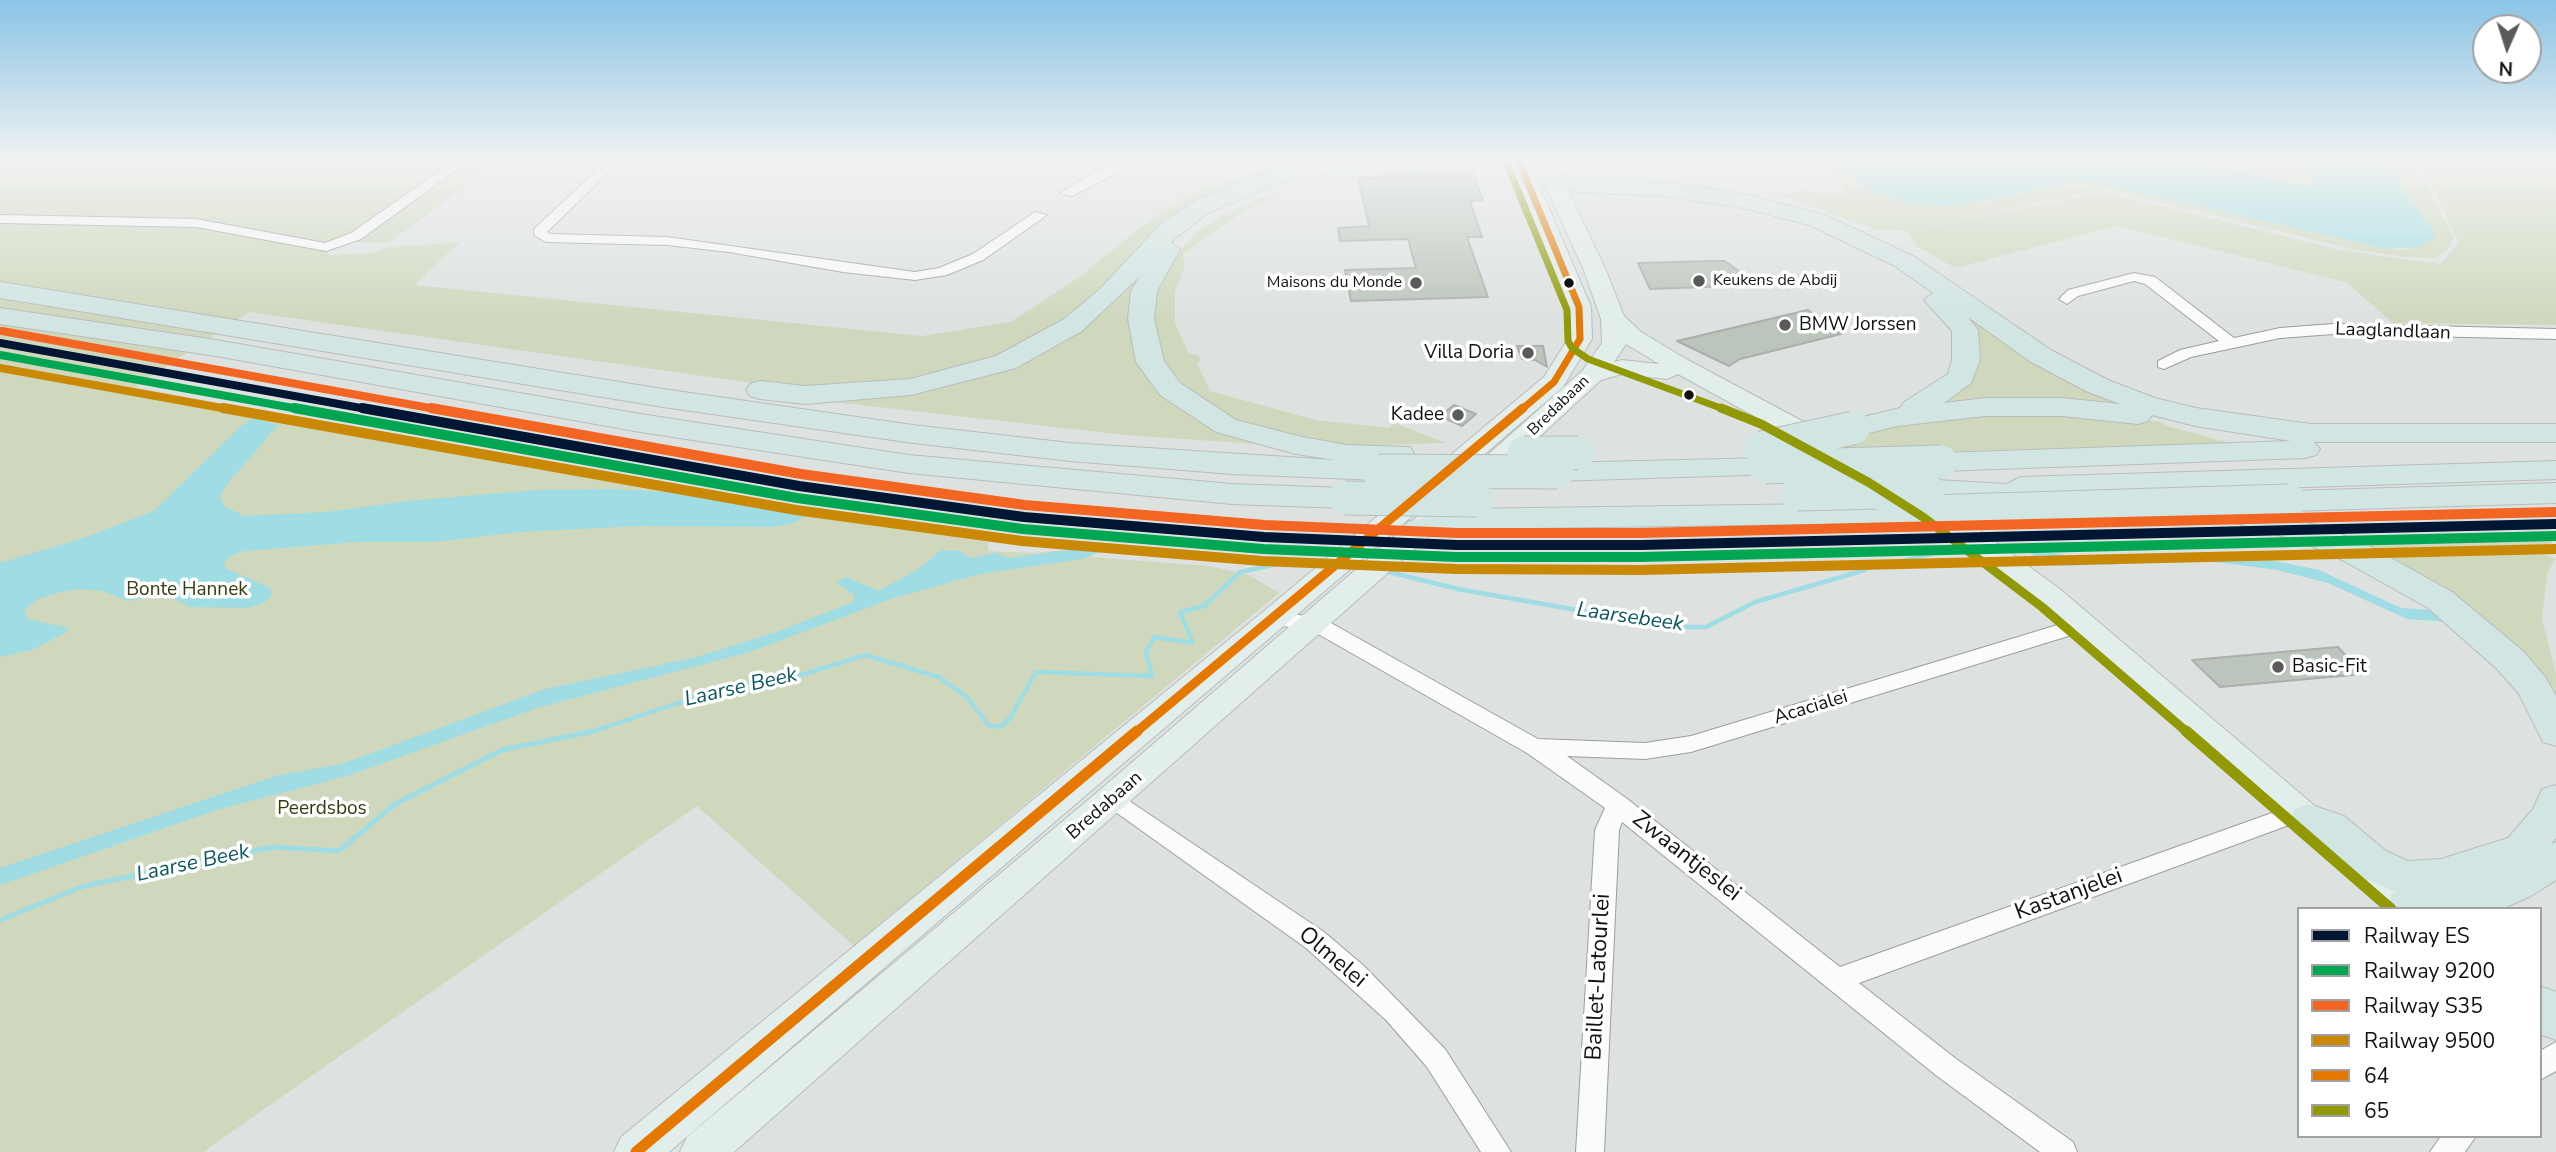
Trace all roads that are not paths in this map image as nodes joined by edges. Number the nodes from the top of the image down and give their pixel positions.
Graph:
1 (389, 213) edge
2 (559, 213) edge
3 (1193, 213) edge
4 (1215, 213) edge
5 (1545, 213) edge
6 (1564, 213) edge
7 (1753, 213) edge
8 (1788, 213) edge
9 (1040, 215) dead end
10 (0, 219) edge
11 (1574, 229) junction
12 (1548, 231) junction
13 (0, 290) edge
14 (2067, 299) dead end
15 (0, 316) edge
16 (2556, 334) edge
17 (290, 336) junction
18 (1612, 338) junction
19 (1580, 339) junction
20 (2231, 343) junction
21 (2164, 363) dead end
22 (1672, 368) junction
23 (1592, 375) junction
24 (691, 387) junction
25 (1897, 417) junction
26 (2556, 433) edge
27 (2318, 434) junction
28 (2556, 441) edge
29 (1479, 445) junction
30 (1505, 456) junction
31 (1763, 457) junction
32 (1378, 459) junction
33 (2556, 470) edge
34 (1939, 476) junction
35 (2556, 493) edge
36 (1419, 529) junction
37 (1272, 622) junction
38 (1315, 623) junction
39 (2081, 625) junction
40 (2556, 732) edge
41 (1535, 747) junction
42 (2556, 800) edge
43 (1618, 804) junction
44 (1125, 807) dead end
45 (2305, 816) junction
46 (2556, 859) edge
47 (2480, 894) edge
48 (2408, 907) edge
49 (1838, 979) junction
50 (2542, 1008) edge
51 (2556, 1020) edge
52 (2542, 1027) edge
53 (2556, 1038) edge
54 (2556, 1054) edge
55 (2542, 1066) edge
56 (2460, 1138) edge
57 (636, 1152) edge
58 (702, 1152) edge
59 (1497, 1152) edge
60 (1590, 1152) edge
61 (2063, 1152) edge
62 (2444, 1152) edge

1 - 10 street
2 - 9 street
3 - 24 highway
4 - 32 highway
5 - 12 main road
6 - 11 main road
7 - 25 highway
8 - 27 highway
11 - 12 main road
11 - 18 main road
12 - 19 main road
13 - 17 highway
14 - 20 street
15 - 34 highway, bridge
16 - 20 street, Laaglandlaan
17 - 24 highway
17 - 32 highway
18 - 19 main road
18 - 22 main road
18 - 22 main road
18 - 23 main road, Bredabaan
19 - 29 main road, Bredabaan
20 - 21 street, Laaglandlaan
22 - 23 main road
22 - 39 main road
23 - 30 main road, Bredabaan
24 - 32 highway
25 - 27 highway
25 - 31 highway, bridge
26 - 27 highway
28 - 34 highway
29 - 30 street
29 - 37 main road, Bredabaan
30 - 36 main road, Bredabaan
31 - 32 highway, bridge
31 - 34 highway, bridge
33 - 34 highway
34 - 40 highway
35 - 36 highway, bridge
36 - 38 main road, Bredabaan
37 - 38 street, Zwaantjeslei
37 - 57 main road, Bredabaan
38 - 41 street, Zwaantjeslei
38 - 58 main road, Bredabaan
39 - 41 street, Acacialei
39 - 45 main road
41 - 43 street, Zwaantjeslei
42 - 47 highway
43 - 49 street, Zwaantjeslei
43 - 60 street, Baillet-Latourlei
44 - 59 street, Olmelei
45 - 47 highway
45 - 48 main road
45 - 49 street, Kastanjelei
46 - 47 highway
47 - 48 highway
49 - 61 street, Zwaantjeslei
50 - 51 highway
52 - 53 main road
54 - 55 street
56 - 62 street

